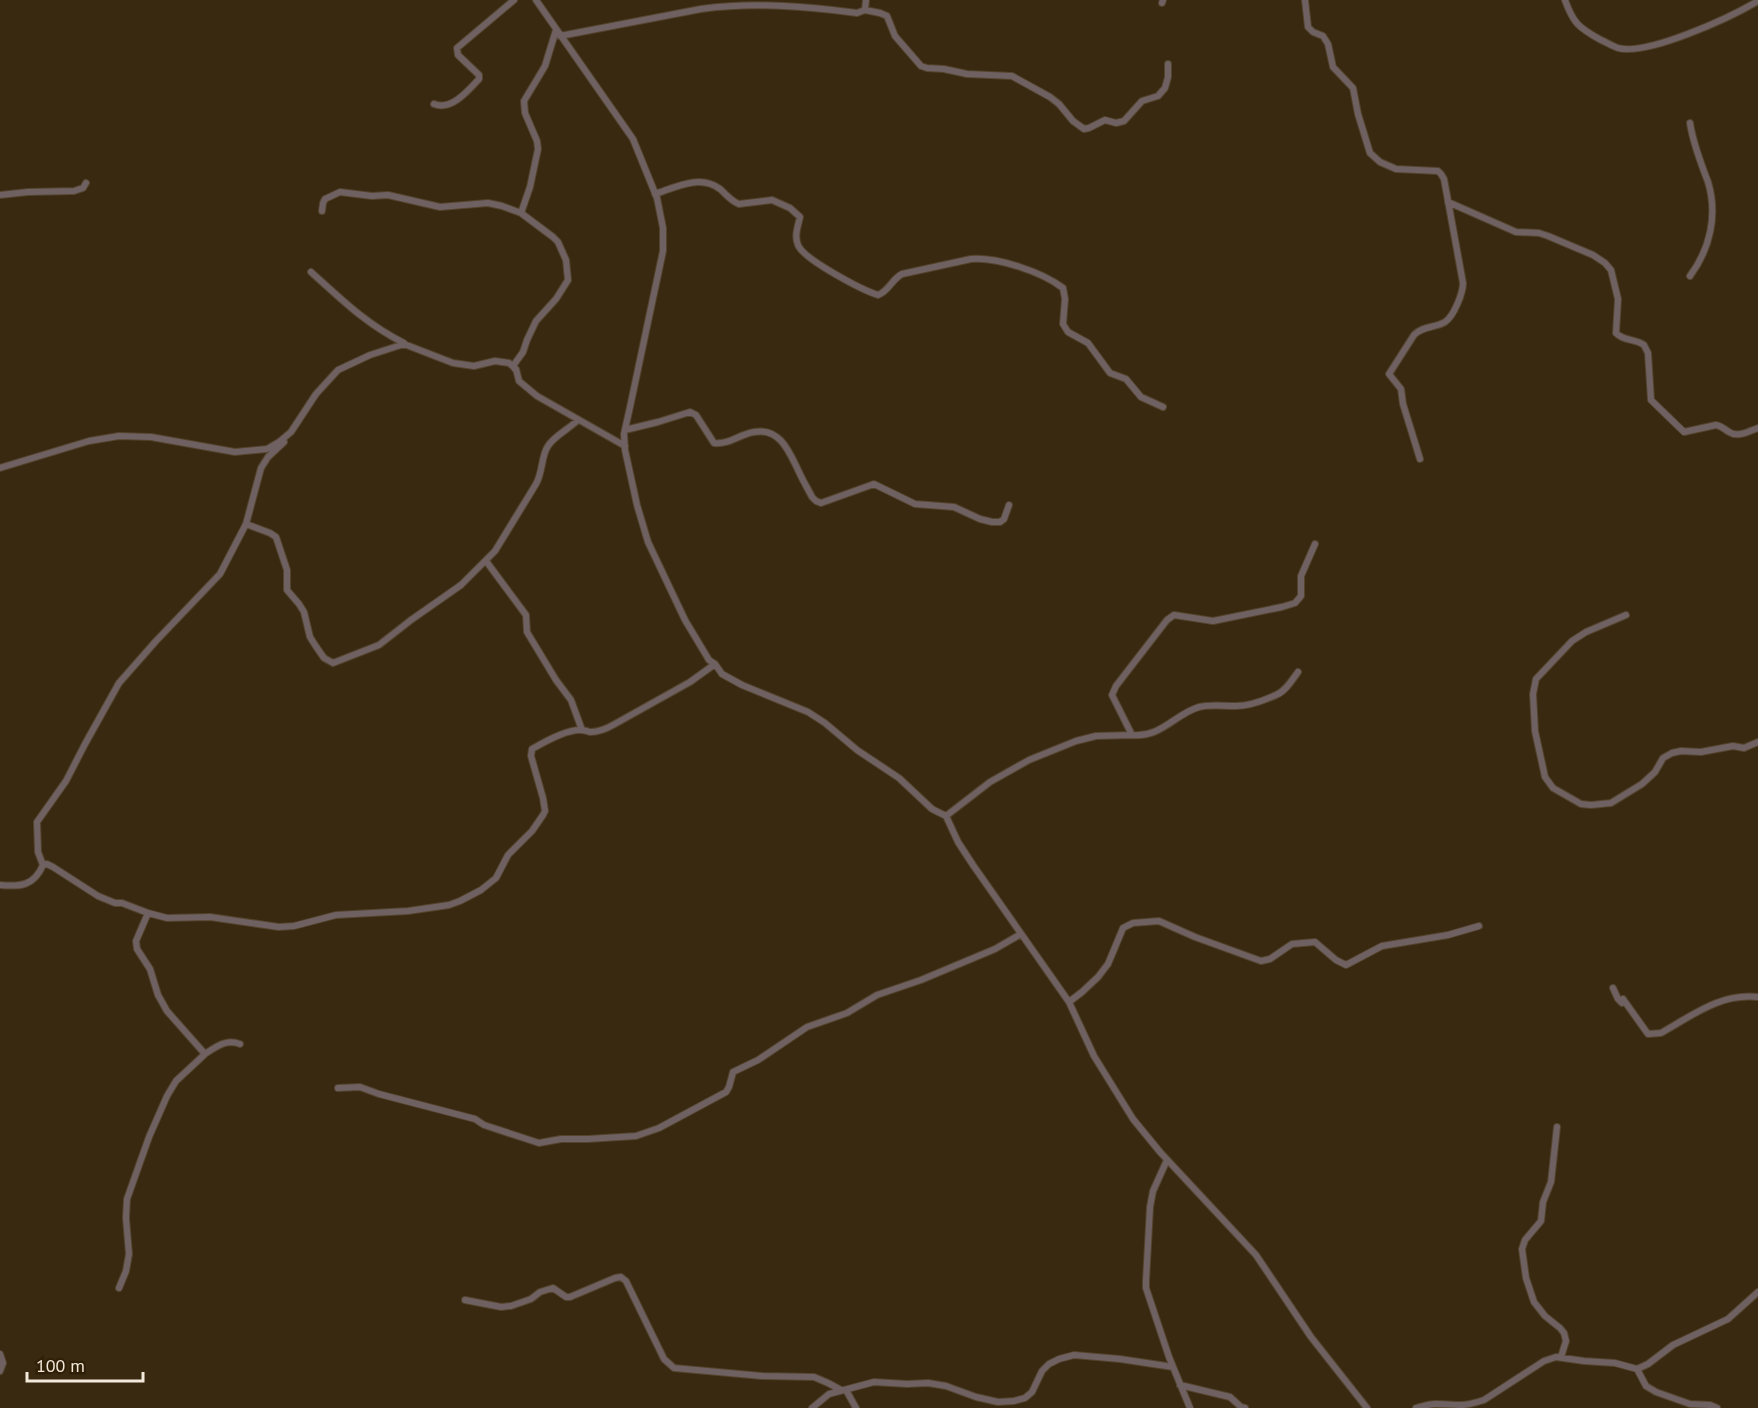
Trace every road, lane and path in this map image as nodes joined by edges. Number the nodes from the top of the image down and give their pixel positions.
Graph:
1 (514, 0) edge
2 (536, 0) edge
3 (866, 0) edge
4 (1305, 0) edge
5 (1565, 0) edge
6 (1758, 1) edge
7 (865, 9) junction
8 (558, 33) junction
9 (1168, 64) dead end
10 (434, 104) dead end
11 (1690, 123) dead end
12 (86, 183) dead end
13 (655, 194) junction
14 (0, 195) edge
15 (1448, 202) junction
16 (322, 211) dead end
17 (521, 213) junction
18 (311, 272) dead end
19 (1689, 276) dead end
20 (404, 344) junction
21 (516, 369) junction
22 (1163, 407) dead end
23 (578, 420) junction
24 (1758, 428) edge
25 (625, 430) junction
26 (291, 432) junction
27 (625, 446) junction
28 (1419, 459) dead end
29 (0, 468) edge
30 (1010, 505) dead end
31 (246, 524) junction
32 (1315, 544) dead end
33 (486, 561) junction
34 (1626, 615) dead end
35 (715, 664) junction
36 (1298, 672) dead end
37 (582, 730) junction
38 (1132, 735) junction
39 (1758, 742) edge
40 (946, 816) junction
41 (43, 865) junction
42 (0, 885) edge
43 (148, 913) junction
44 (1479, 926) dead end
45 (1021, 934) junction
46 (1613, 988) dead end
47 (1758, 997) edge
48 (1069, 1002) junction
49 (240, 1044) dead end
50 (205, 1054) junction
51 (338, 1088) dead end
52 (1557, 1127) dead end
53 (1167, 1160) junction
54 (119, 1288) dead end
55 (1758, 1292) edge
56 (465, 1300) dead end
57 (0, 1354) edge
58 (1561, 1357) junction
59 (1173, 1367) junction
60 (1637, 1369) junction
61 (0, 1371) edge
62 (1180, 1385) junction
63 (843, 1390) junction
64 (812, 1408) edge
65 (856, 1408) edge
66 (1190, 1408) edge
67 (1245, 1408) edge
68 (1367, 1408) edge
69 (1416, 1408) edge
70 (1717, 1408) edge

1 - 10 street
2 - 8 street
3 - 7 street
4 - 15 street
5 - 6 street
7 - 8 street
7 - 9 street
8 - 13 street
8 - 17 street
11 - 19 street
12 - 14 street
13 - 22 street
13 - 25 street
15 - 24 street
15 - 28 street
16 - 17 street
17 - 21 street
18 - 20 street
20 - 21 street
20 - 26 street
21 - 23 street
23 - 27 street
23 - 33 street
25 - 27 street
25 - 30 street
26 - 29 street
26 - 31 street
27 - 35 street
31 - 33 street
31 - 41 street
32 - 38 street
33 - 37 street
34 - 39 street
35 - 37 street
35 - 40 street
36 - 38 street
37 - 43 street
38 - 40 street
40 - 45 street
41 - 42 street
41 - 43 street
43 - 50 street
44 - 48 street
45 - 48 street
45 - 51 street
46 - 47 street
48 - 53 street
49 - 50 street
50 - 54 street
52 - 58 street
53 - 59 street
53 - 68 street
55 - 60 street
56 - 63 street
57 - 61 street
58 - 60 street
58 - 69 street
59 - 62 street
59 - 63 street
60 - 70 street
62 - 66 street
62 - 67 street
63 - 64 street
63 - 65 street

